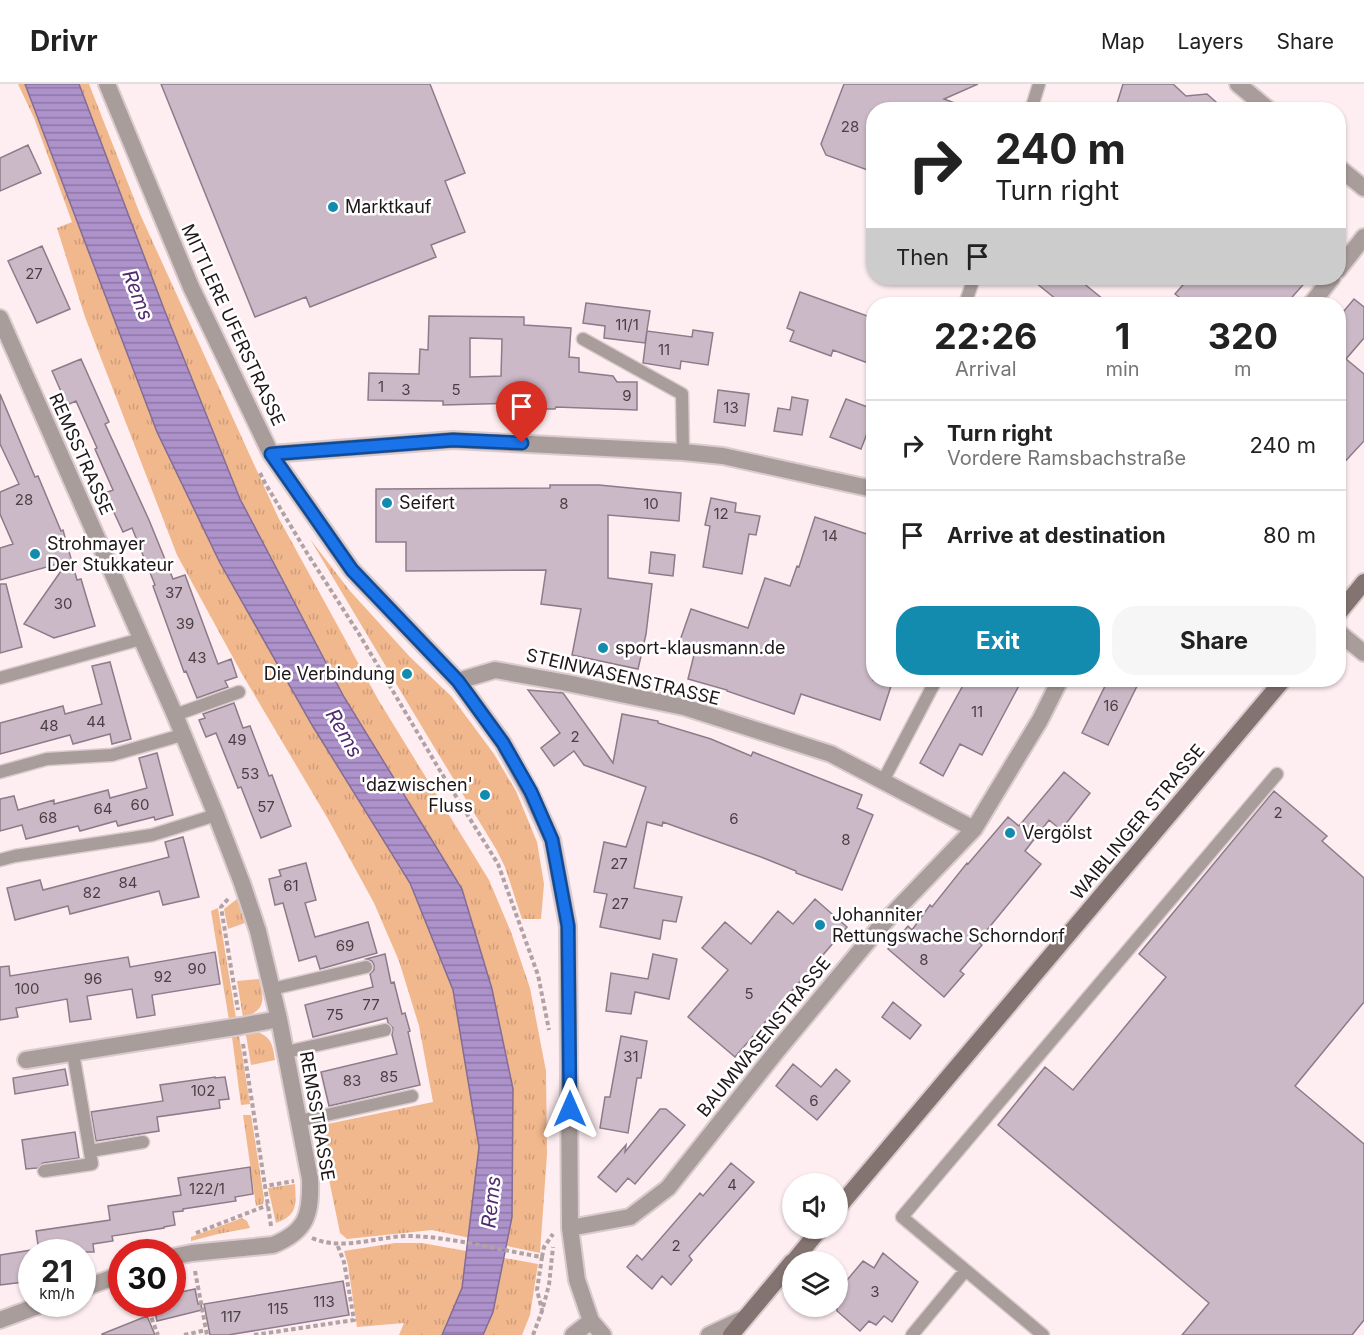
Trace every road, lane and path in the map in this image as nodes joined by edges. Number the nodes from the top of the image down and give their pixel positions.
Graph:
1 (107, 84) edge
2 (1039, 84) edge
3 (1238, 84) edge
4 (1033, 102) edge
5 (1259, 102) edge
6 (1346, 173) edge
7 (1364, 188) edge
8 (1364, 237) edge
9 (1346, 260) edge
10 (1326, 285) edge
11 (1317, 297) edge
12 (0, 318) edge
13 (583, 339) dead end
14 (683, 452) junction
15 (271, 454) junction
16 (265, 483) dead end
17 (866, 487) edge
18 (1364, 582) edge
19 (1346, 604) edge
20 (1346, 638) edge
21 (141, 639) junction
22 (1364, 653) edge
23 (0, 678) edge
24 (458, 681) junction
25 (932, 687) edge
26 (1056, 687) edge
27 (1277, 687) edge
28 (239, 692) dead end
29 (175, 715) junction
30 (182, 735) junction
31 (0, 772) edge
32 (1278, 774) dead end
33 (883, 781) junction
34 (216, 814) junction
35 (974, 828) junction
36 (0, 860) edge
37 (366, 967) dead end
38 (272, 989) junction
39 (279, 1018) junction
40 (386, 1030) dead end
41 (550, 1032) dead end
42 (286, 1052) junction
43 (73, 1053) junction
44 (26, 1060) dead end
45 (412, 1096) dead end
46 (299, 1121) junction
47 (143, 1142) dead end
48 (90, 1151) junction
49 (44, 1171) dead end
50 (310, 1179) junction
51 (848, 1196) edge
52 (268, 1205) junction
53 (570, 1228) junction
54 (298, 1231) junction
55 (193, 1234) dead end
56 (811, 1239) edge
57 (337, 1244) junction
58 (273, 1245) junction
59 (801, 1251) edge
60 (192, 1253) junction
61 (186, 1254) edge
62 (542, 1257) junction
63 (965, 1271) junction
64 (782, 1274) edge
65 (542, 1311) junction
66 (18, 1313) edge
67 (151, 1317) edge
68 (745, 1318) junction
69 (0, 1320) edge
70 (591, 1321) junction
71 (206, 1333) edge
72 (158, 1335) edge
73 (184, 1335) edge
74 (254, 1335) edge
75 (533, 1335) edge
76 (573, 1335) edge
77 (603, 1335) edge
78 (709, 1335) edge
79 (731, 1335) edge
80 (912, 1335) edge
81 (1043, 1335) edge

1 - 15 street, MITTLERE UFERSTRASSE
2 - 4 lane
3 - 5 street
6 - 7 street
8 - 9 street
10 - 11 street
12 - 21 street, REMSSTRASSE
13 - 14 lane
14 - 15 street
14 - 17 street
15 - 24 street, MITTLERE UFERSTRASSE
16 - 41 path
18 - 19 main road
20 - 22 street
21 - 23 lane
21 - 29 street, REMSSTRASSE
24 - 33 street, STEINWASENSTRASSE
24 - 53 street, MITTLERE UFERSTRASSE
25 - 33 lane
26 - 35 street, BAUMWASENSTRASSE
27 - 51 main road, WAIBLINGER STRASSE
28 - 29 lane
29 - 30 street, REMSSTRASSE
30 - 31 lane
30 - 34 street, REMSSTRASSE
32 - 63 lane
33 - 35 street, STEINWASENSTRASSE
34 - 36 lane
34 - 38 street, REMSSTRASSE
35 - 53 street, BAUMWASENSTRASSE
37 - 38 lane
38 - 39 street, REMSSTRASSE
39 - 42 street, REMSSTRASSE
39 - 43 street
40 - 42 lane
42 - 46 street, REMSSTRASSE
43 - 44 street
43 - 48 lane
45 - 46 lane
46 - 50 street, REMSSTRASSE
47 - 48 lane
48 - 49 lane
50 - 52 path
50 - 54 street, REMSSTRASSE
52 - 55 path
52 - 58 path
53 - 70 street, MITTLERE UFERSTRASSE
54 - 57 path
54 - 58 street
56 - 59 main road
57 - 62 path
57 - 74 path
58 - 60 street
60 - 61 street
60 - 71 path
62 - 65 path
62 - 65 path
63 - 80 lane
63 - 81 lane
64 - 68 main road
65 - 75 path
66 - 69 street
67 - 72 path
68 - 78 street
68 - 79 main road
70 - 76 street
70 - 77 street, MITTLERE UFERSTRASSE
71 - 73 path

